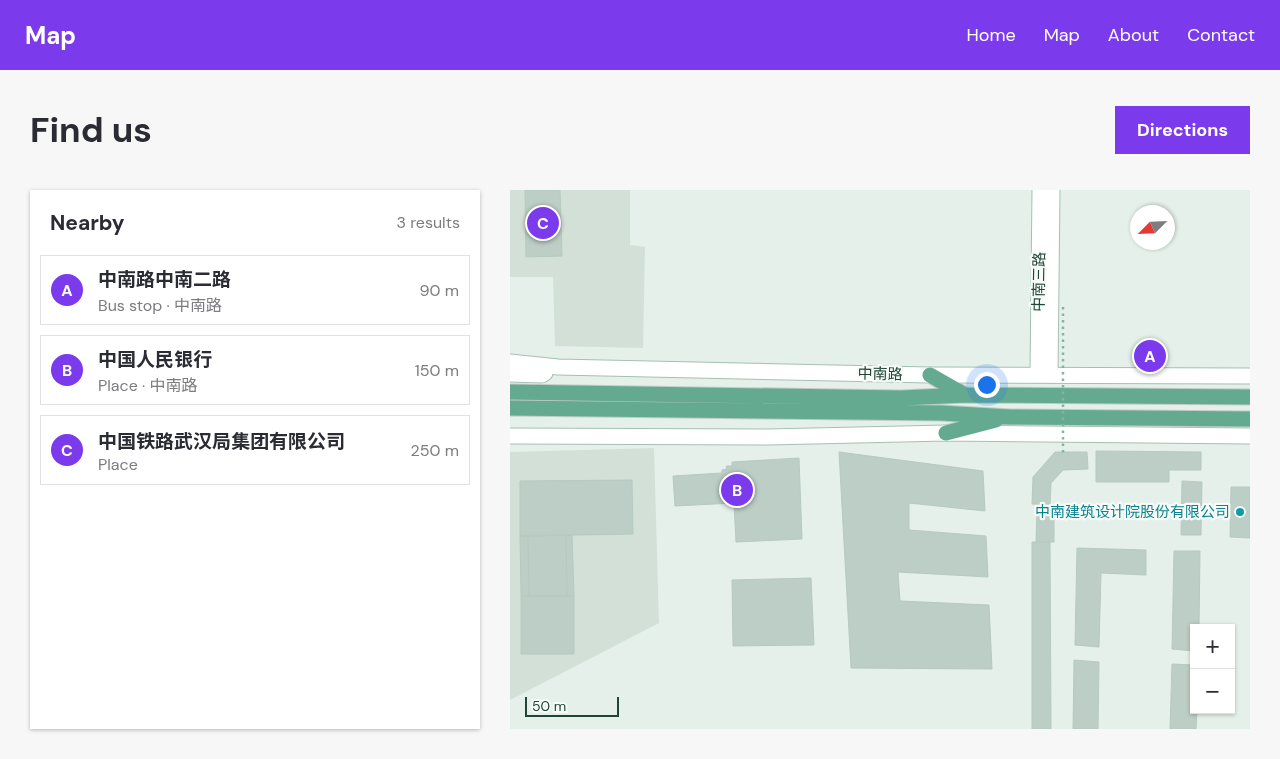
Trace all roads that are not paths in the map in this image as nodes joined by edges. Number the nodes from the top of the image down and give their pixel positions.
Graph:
1 (1040, 190) edge
2 (1052, 190) edge
3 (510, 362) edge
4 (558, 367) junction
5 (510, 374) edge
6 (1044, 374) junction
7 (930, 376) junction
8 (1250, 376) edge
9 (510, 392) edge
10 (966, 395) junction
11 (1250, 397) edge
12 (510, 408) edge
13 (1010, 417) junction
14 (1250, 419) edge
15 (946, 433) junction
16 (510, 436) edge
17 (1250, 436) edge

1 - 6 main road, 中南三路
2 - 6 main road, 中南三路
3 - 4 main road, 中南路
4 - 5 main road
4 - 7 main road, 中南路
6 - 7 main road, 中南路
6 - 8 main road, 中南路
7 - 10 main road
9 - 10 main road, 中南路
10 - 11 main road, 中南路
12 - 13 main road
13 - 14 main road
13 - 15 main road
15 - 16 main road
15 - 17 main road

